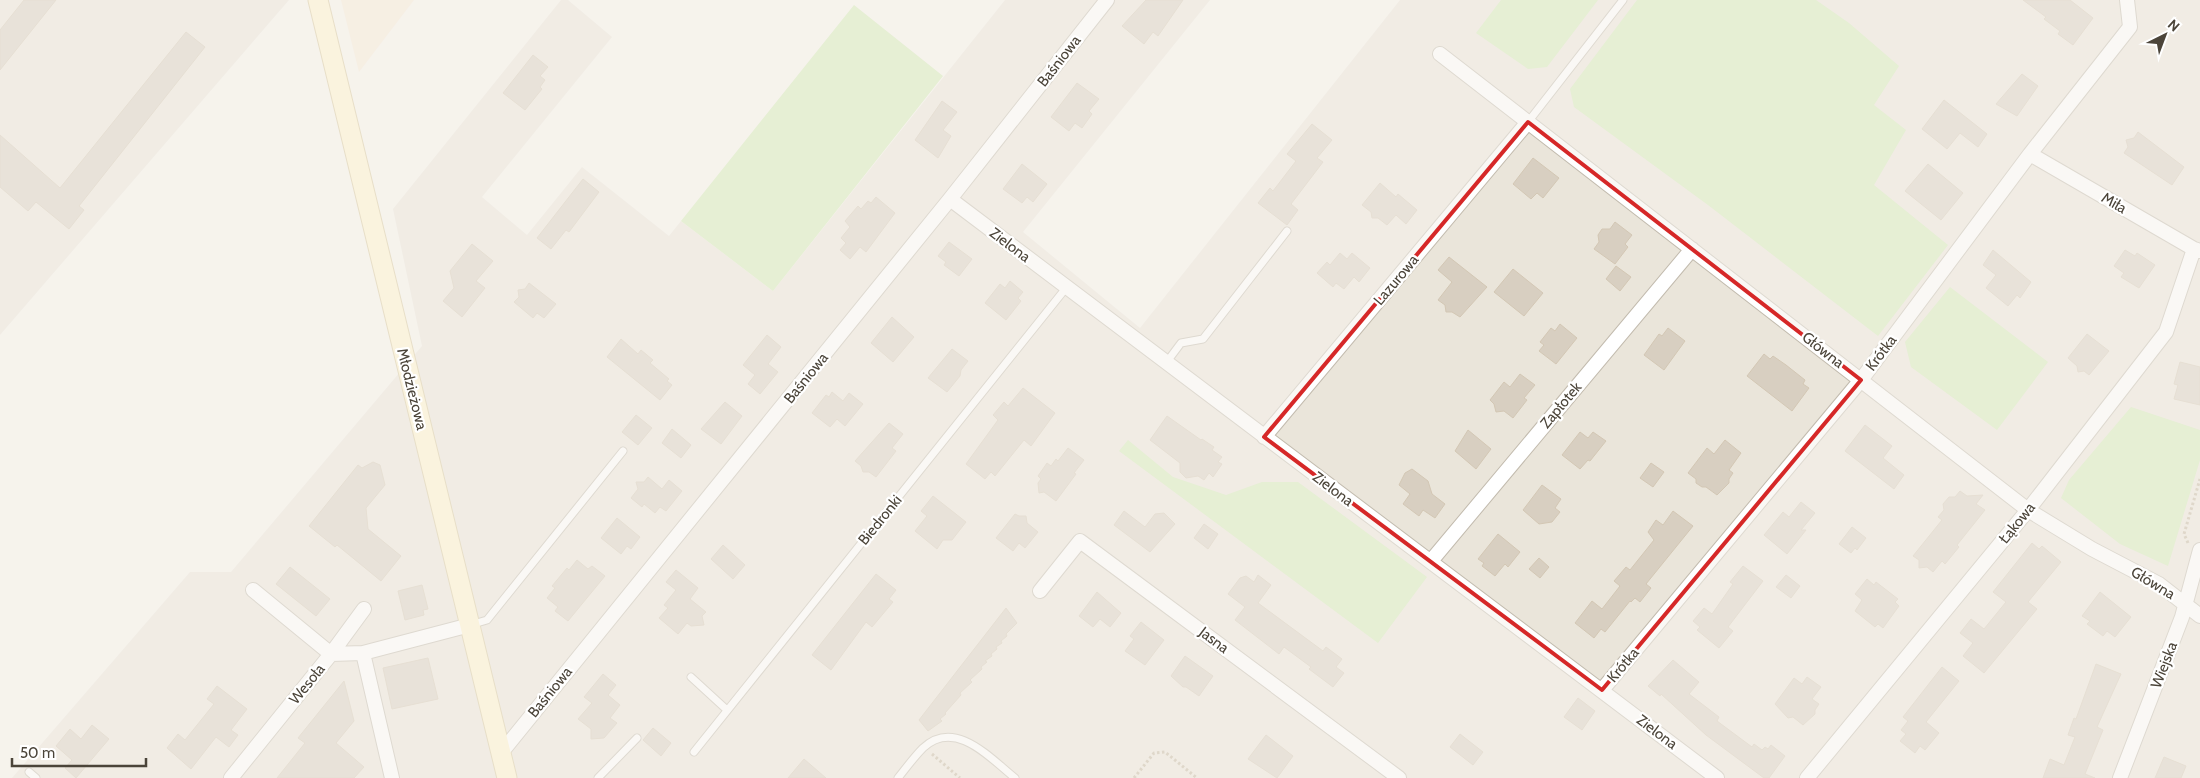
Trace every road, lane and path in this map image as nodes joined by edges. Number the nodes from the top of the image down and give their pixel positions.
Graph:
1 (318, 0) edge
2 (1107, 0) edge
3 (1623, 0) edge
4 (2127, 0) edge
5 (1440, 54) dead end
6 (1528, 122) junction
7 (2030, 154) junction
8 (950, 199) junction
9 (1288, 231) dead end
10 (1692, 249) junction
11 (2197, 250) edge
12 (1066, 288) junction
13 (1166, 363) junction
14 (1861, 380) junction
15 (1264, 437) junction
16 (623, 451) dead end
17 (2200, 479) edge
18 (2028, 510) junction
19 (2195, 547) edge
20 (1431, 561) junction
21 (253, 590) dead end
22 (1040, 591) dead end
23 (2184, 603) junction
24 (364, 609) dead end
25 (2200, 616) edge
26 (470, 626) junction
27 (363, 653) junction
28 (332, 654) junction
29 (692, 677) dead end
30 (1602, 690) junction
31 (727, 710) junction
32 (637, 738) dead end
33 (924, 748) junction
34 (694, 752) dead end
35 (501, 753) junction
36 (29, 772) dead end
37 (36, 778) edge
38 (231, 778) edge
39 (392, 778) edge
40 (506, 778) edge
41 (598, 778) edge
42 (898, 778) edge
43 (960, 778) edge
44 (1015, 778) edge
45 (1134, 778) edge
46 (1197, 778) edge
47 (1399, 778) edge
48 (1717, 778) edge
49 (1807, 778) edge
50 (2120, 778) edge

1 - 26 street, Młodzieżowa
2 - 8 street, Baśniowa
3 - 6 lane
4 - 7 street, Krótka
5 - 6 street, Główna
6 - 10 street, Główna
6 - 15 street, Lazurowa
7 - 11 street, Miła
7 - 14 street, Krótka
8 - 12 street, Zielona
8 - 35 street, Baśniowa
9 - 13 lane
10 - 14 street, Główna
10 - 20 street, Zapłotek
11 - 18 street, Łąkowa
12 - 13 street, Zielona
12 - 31 lane, Biedronki
13 - 15 street, Zielona
14 - 18 street, Główna
14 - 30 street, Krótka
15 - 20 street, Zielona
16 - 26 lane
17 - 19 path
18 - 23 street, Główna
18 - 49 street, Łąkowa
19 - 23 street, Wiejska
20 - 30 street, Zielona
21 - 28 street
22 - 47 street, Jasna
23 - 25 street, Główna
23 - 50 street, Wiejska
24 - 28 street
26 - 27 street, Wesoła
26 - 35 street, Młodzieżowa
27 - 28 street, Wesoła
27 - 39 street
28 - 38 street, Wesoła
29 - 31 lane
30 - 48 street, Zielona
31 - 34 lane, Biedronki
32 - 41 lane
33 - 42 lane
33 - 43 path
33 - 44 lane
35 - 40 street, Młodzieżowa
36 - 37 lane
45 - 46 path

